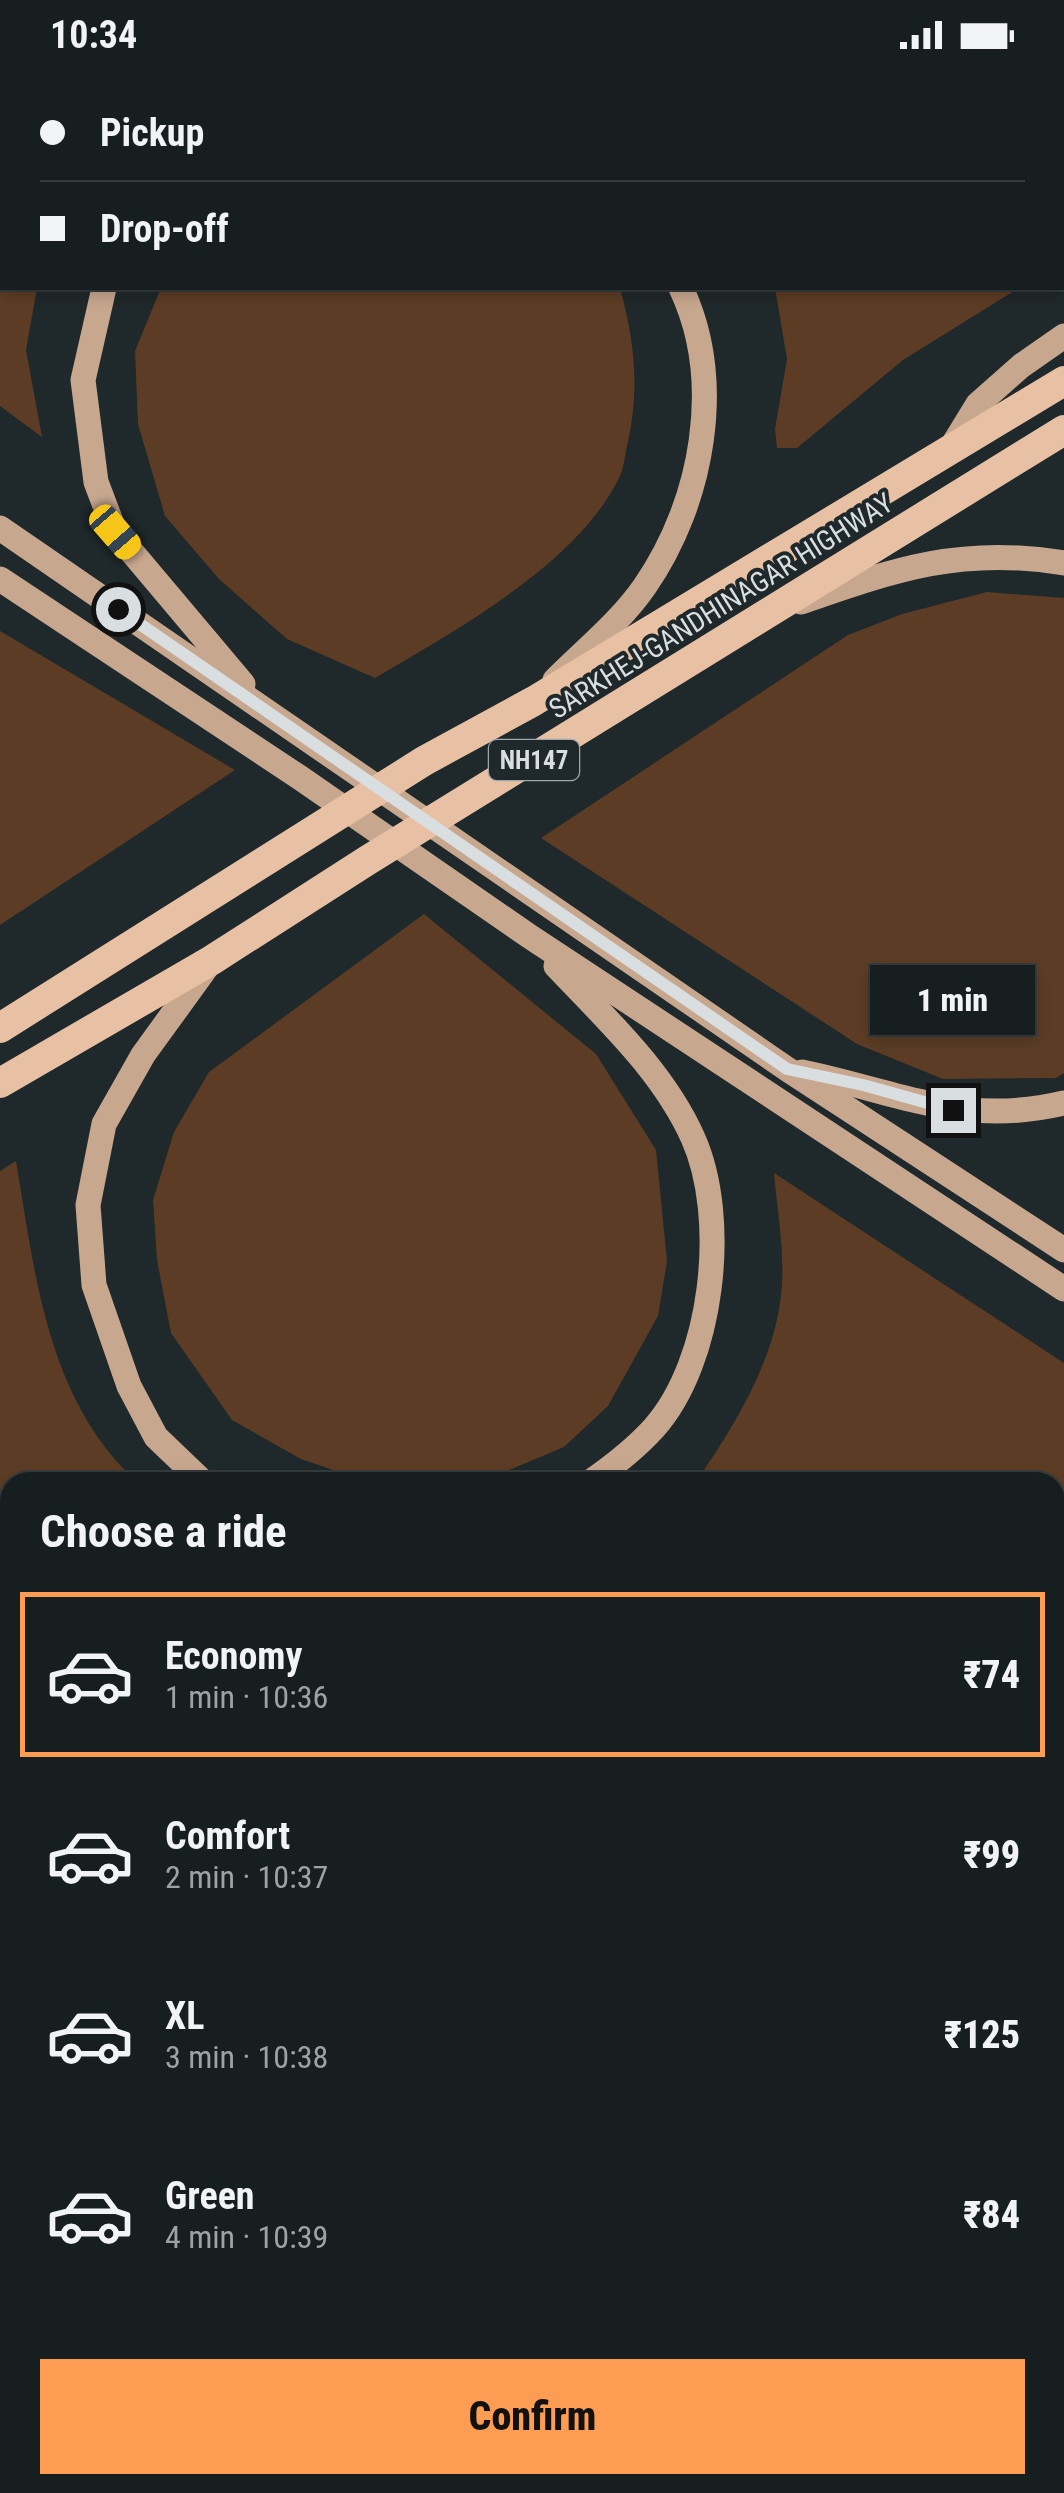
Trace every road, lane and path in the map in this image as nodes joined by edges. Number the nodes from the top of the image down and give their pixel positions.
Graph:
1 (104, 290) edge
2 (682, 290) edge
3 (1064, 336) edge
4 (1059, 385) edge
5 (1064, 430) edge
6 (951, 448) junction
7 (0, 528) edge
8 (1064, 562) edge
9 (0, 579) edge
10 (778, 610) junction
11 (534, 701) junction
12 (265, 710) junction
13 (528, 936) junction
14 (212, 960) junction
15 (0, 1028) edge
16 (787, 1069) junction
17 (0, 1083) edge
18 (1064, 1103) edge
19 (1064, 1250) edge
20 (1064, 1288) edge
21 (192, 1472) edge
22 (605, 1472) edge

1 - 12 main road
2 - 11 main road
3 - 6 main road
4 - 6 highway, SARKHEJ-GANDHINAGAR HIGHWAY / NH147
5 - 10 highway, SARKHEJ-GANDHINAGAR HIGHWAY / NH147
6 - 11 highway, SARKHEJ-GANDHINAGAR HIGHWAY / NH147
7 - 12 main road
8 - 10 main road
9 - 13 main road
10 - 14 highway, SARKHEJ-GANDHINAGAR HIGHWAY / NH147
11 - 15 highway, SARKHEJ-GANDHINAGAR HIGHWAY / NH147
12 - 16 main road
13 - 20 main road
13 - 22 main road
14 - 17 highway, SARKHEJ-GANDHINAGAR HIGHWAY / NH147
14 - 21 main road
16 - 18 main road
16 - 19 main road

